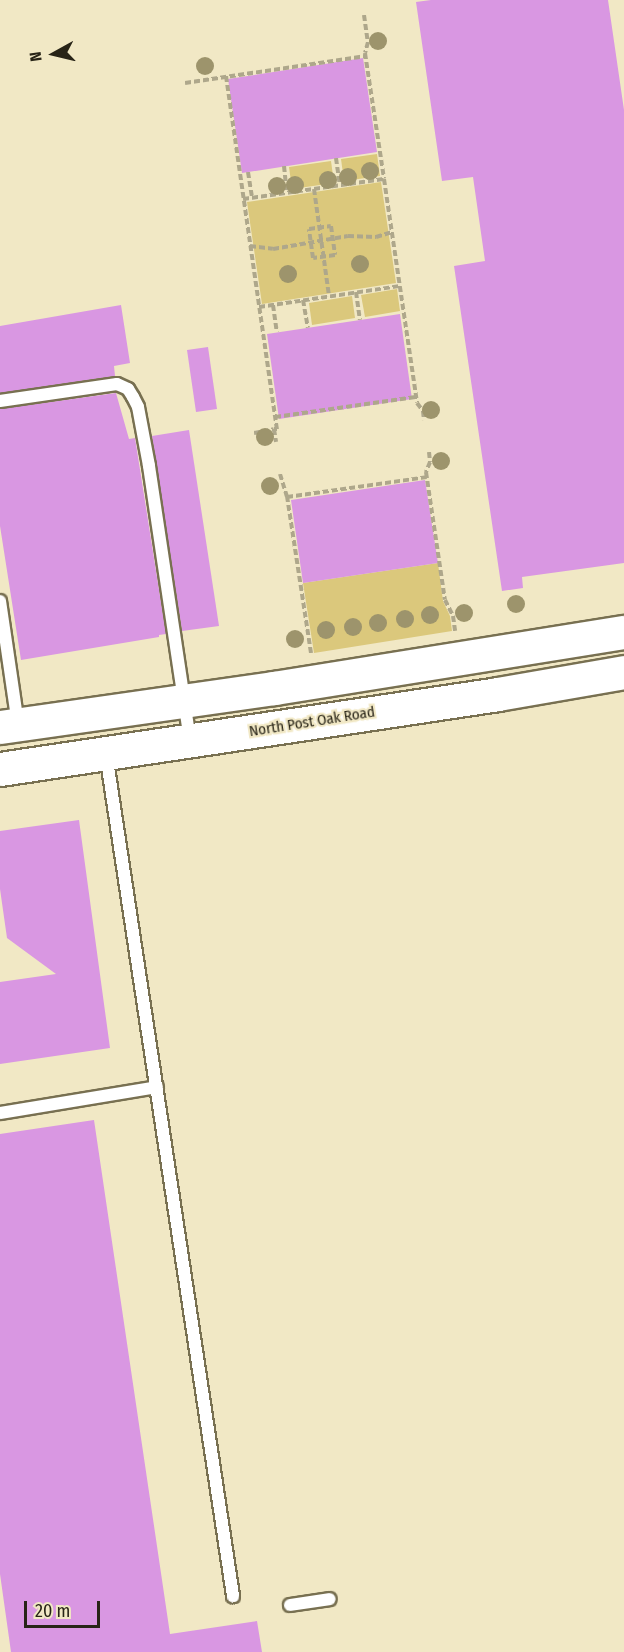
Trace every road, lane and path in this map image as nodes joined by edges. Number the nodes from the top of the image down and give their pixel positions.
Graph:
1 (364, 15) dead end
2 (366, 56) junction
3 (226, 76) junction
4 (185, 82) dead end
5 (336, 158) dead end
6 (284, 166) dead end
7 (248, 172) dead end
8 (384, 179) junction
9 (340, 185) junction
10 (314, 189) junction
11 (288, 193) junction
12 (252, 198) junction
13 (243, 200) junction
14 (320, 228) junction
15 (392, 232) junction
16 (333, 240) junction
17 (322, 242) junction
18 (311, 244) junction
19 (250, 246) junction
20 (324, 257) junction
21 (400, 286) junction
22 (356, 292) junction
23 (329, 296) junction
24 (303, 300) junction
25 (273, 305) junction
26 (259, 307) junction
27 (360, 320) dead end
28 (308, 328) dead end
29 (277, 332) dead end
30 (416, 397) junction
31 (0, 400) edge
32 (275, 417) junction
33 (424, 420) dead end
34 (274, 429) junction
35 (254, 433) dead end
36 (276, 442) dead end
37 (429, 452) dead end
38 (280, 474) dead end
39 (427, 477) junction
40 (287, 496) junction
41 (0, 601) edge
42 (624, 632) edge
43 (456, 635) dead end
44 (312, 658) dead end
45 (624, 672) edge
46 (184, 701) junction
47 (9, 725) edge
48 (190, 740) junction
49 (106, 753) junction
50 (0, 769) edge
51 (157, 1087) junction
52 (0, 1113) edge
53 (233, 1596) dead end
54 (330, 1599) dead end
55 (290, 1605) dead end

1 - 2 path
2 - 3 path
2 - 8 path
3 - 4 path
3 - 13 path
5 - 9 path
6 - 11 path
7 - 12 path
8 - 9 path
8 - 15 path
9 - 10 path
10 - 11 path
10 - 14 path
11 - 12 path
12 - 13 path
13 - 19 path
14 - 16 path
14 - 17 path
14 - 18 path
15 - 16 path
15 - 21 path
16 - 17 path
16 - 20 path
17 - 18 path
17 - 20 path
18 - 19 path
18 - 20 path
19 - 26 path
20 - 23 path
21 - 22 path
21 - 30 path
22 - 23 path
22 - 27 path
23 - 24 path
24 - 25 path
24 - 28 path
25 - 26 path
25 - 29 path
26 - 32 path
30 - 32 path
30 - 33 path
31 - 46 lane
32 - 34 path
34 - 35 path
34 - 36 path
37 - 39 path
38 - 40 path
39 - 40 path
39 - 43 path
40 - 44 path
41 - 47 lane
42 - 46 main road
45 - 48 main road, North Post Oak Road
46 - 47 main road
46 - 48 lane
48 - 49 main road, North Post Oak Road
49 - 50 main road, North Post Oak Road
49 - 51 lane
51 - 52 lane
51 - 53 lane
54 - 55 lane

